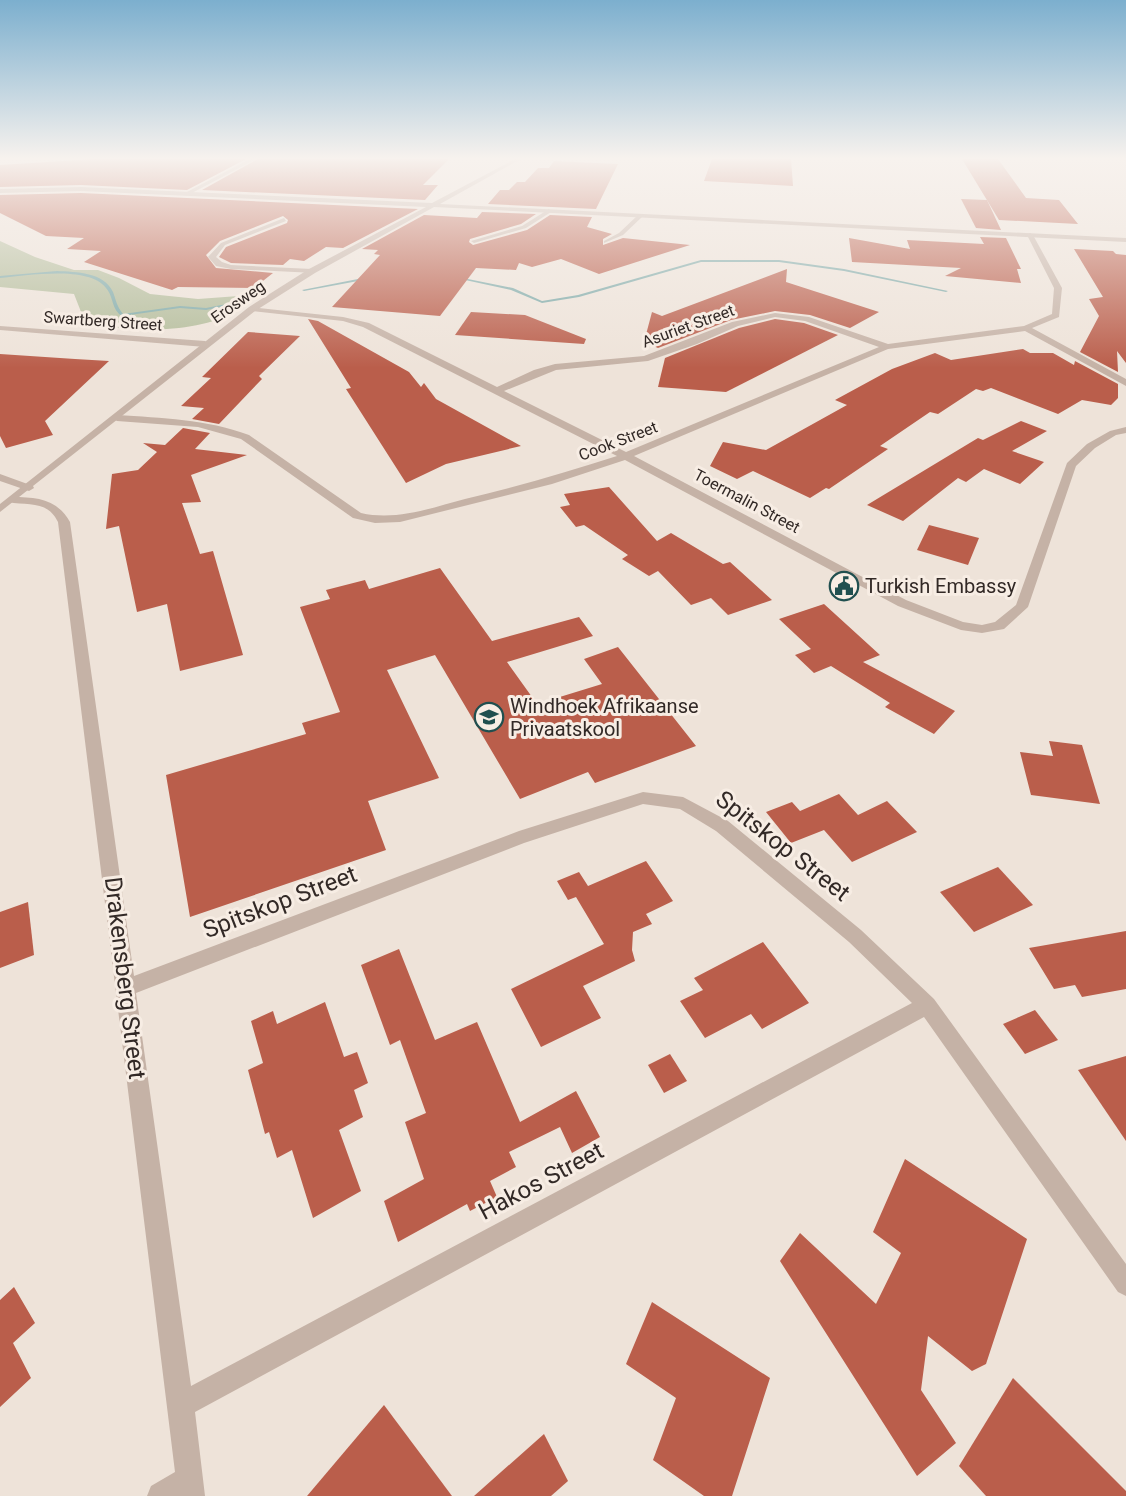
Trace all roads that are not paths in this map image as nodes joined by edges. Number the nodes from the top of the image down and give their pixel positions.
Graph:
1 (261, 229) edge
2 (387, 229) edge
3 (521, 229) edge
4 (626, 229) edge
5 (903, 229) edge
6 (1030, 235) junction
7 (1126, 240) edge
8 (474, 241) dead end
9 (606, 242) dead end
10 (312, 271) junction
11 (252, 309) junction
12 (0, 328) edge
13 (1026, 328) junction
14 (205, 344) junction
15 (887, 348) junction
16 (1126, 383) edge
17 (498, 390) junction
18 (117, 418) junction
19 (1126, 430) edge
20 (626, 456) junction
21 (0, 477) edge
22 (29, 488) junction
23 (6, 505) edge
24 (125, 988) junction
25 (927, 1005) junction
26 (1126, 1284) edge
27 (182, 1404) junction
28 (190, 1488) edge
29 (161, 1496) edge

1 - 10 street
2 - 10 street, Erosweg
3 - 8 street
4 - 9 street
5 - 6 street
6 - 7 street
6 - 13 street, Cook Street
10 - 11 street, Erosweg
11 - 14 street, Erosweg
11 - 17 street, Toermalin Street
12 - 14 street, Swartberg Street
13 - 15 street, Cook Street
13 - 16 street
14 - 18 street, Erosweg
15 - 17 street, Asuriet Street
15 - 20 street, Cook Street
17 - 20 street, Toermalin Street
18 - 20 street, Cook Street
18 - 22 street, Erosweg
19 - 20 street, Toermalin Street
21 - 22 street
22 - 23 street, Erosweg
23 - 24 street, Drakensberg Street
24 - 25 street, Spitskop Street
24 - 27 street, Drakensberg Street
25 - 26 street, Spitskop Street
25 - 27 street, Hakos Street
27 - 28 street, Drakensberg Street
28 - 29 street

